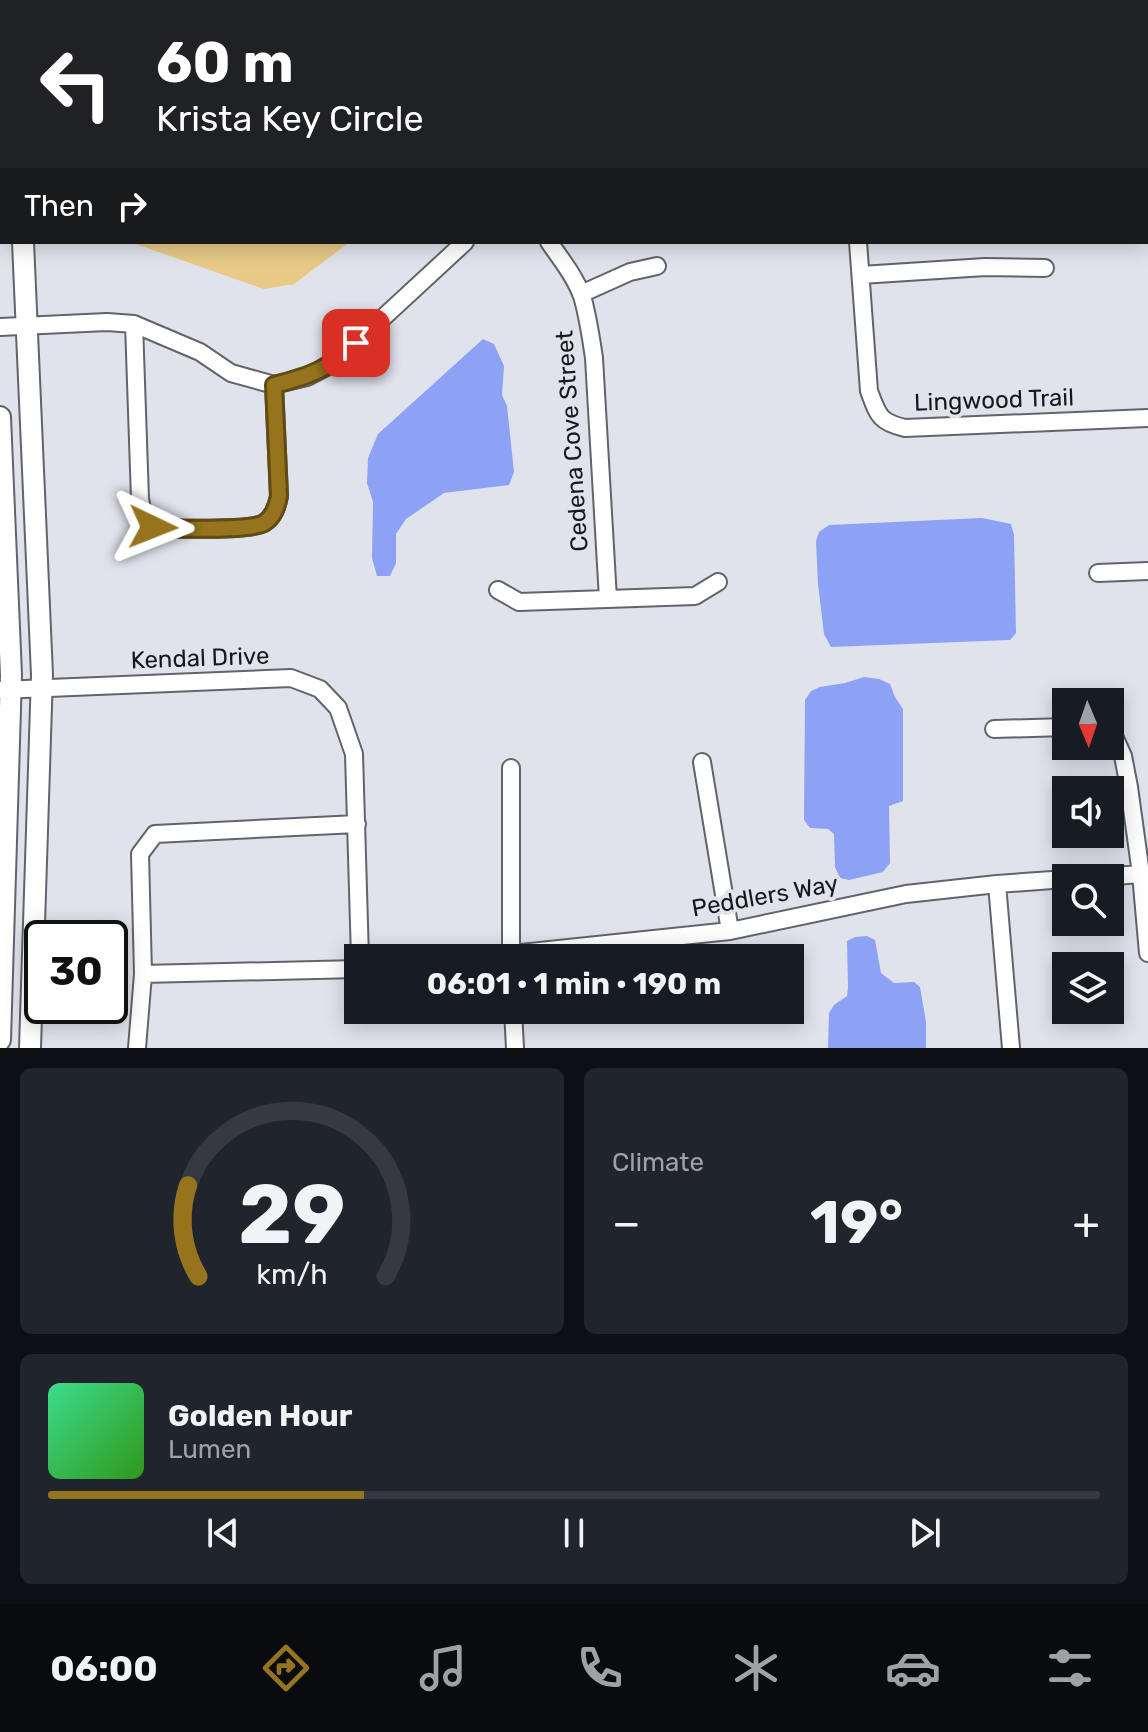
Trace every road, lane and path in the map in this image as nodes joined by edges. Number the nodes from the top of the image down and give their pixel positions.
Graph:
1 (23, 244) edge
2 (463, 244) edge
3 (550, 244) edge
4 (858, 244) edge
5 (657, 266) dead end
6 (1045, 268) dead end
7 (861, 275) junction
8 (581, 294) junction
9 (134, 324) junction
10 (27, 326) junction
11 (0, 327) edge
12 (274, 385) junction
13 (0, 417) edge
14 (1148, 418) edge
15 (1148, 571) edge
16 (1098, 573) dead end
17 (718, 582) dead end
18 (498, 590) dead end
19 (608, 599) junction
20 (41, 688) junction
21 (5, 690) edge
22 (1052, 727) edge
23 (994, 729) dead end
24 (1124, 760) edge
25 (702, 762) dead end
26 (511, 768) dead end
27 (357, 824) junction
28 (1141, 874) junction
29 (1124, 875) edge
30 (1052, 880) edge
31 (997, 884) junction
32 (730, 931) junction
33 (360, 944) edge
34 (511, 944) edge
35 (616, 944) edge
36 (1148, 953) edge
37 (344, 969) edge
38 (143, 974) junction
39 (514, 1024) edge
40 (0, 1040) edge
41 (30, 1048) edge
42 (137, 1048) edge
43 (515, 1048) edge
44 (1011, 1048) edge

1 - 10 main road
2 - 12 street
3 - 8 street, Cedena Cove Street
4 - 7 street, Lingwood Trail
5 - 8 street
6 - 7 street
7 - 14 street, Lingwood Trail
8 - 19 street, Cedena Cove Street
9 - 10 street
9 - 12 street
9 - 12 street
10 - 11 street
10 - 20 main road
13 - 21 main road
15 - 16 street
17 - 19 street
18 - 19 street
20 - 21 street, Kendal Drive
20 - 27 street, Kendal Drive
20 - 41 main road
21 - 40 main road
22 - 23 street
24 - 28 street
25 - 32 street
26 - 34 street
27 - 33 street, Kendal Drive
27 - 38 street
28 - 29 street
28 - 36 street
30 - 31 street, Peddlers Way
31 - 32 street, Peddlers Way
31 - 44 street
32 - 35 street, Peddlers Way
37 - 38 street
38 - 42 street
39 - 43 street

